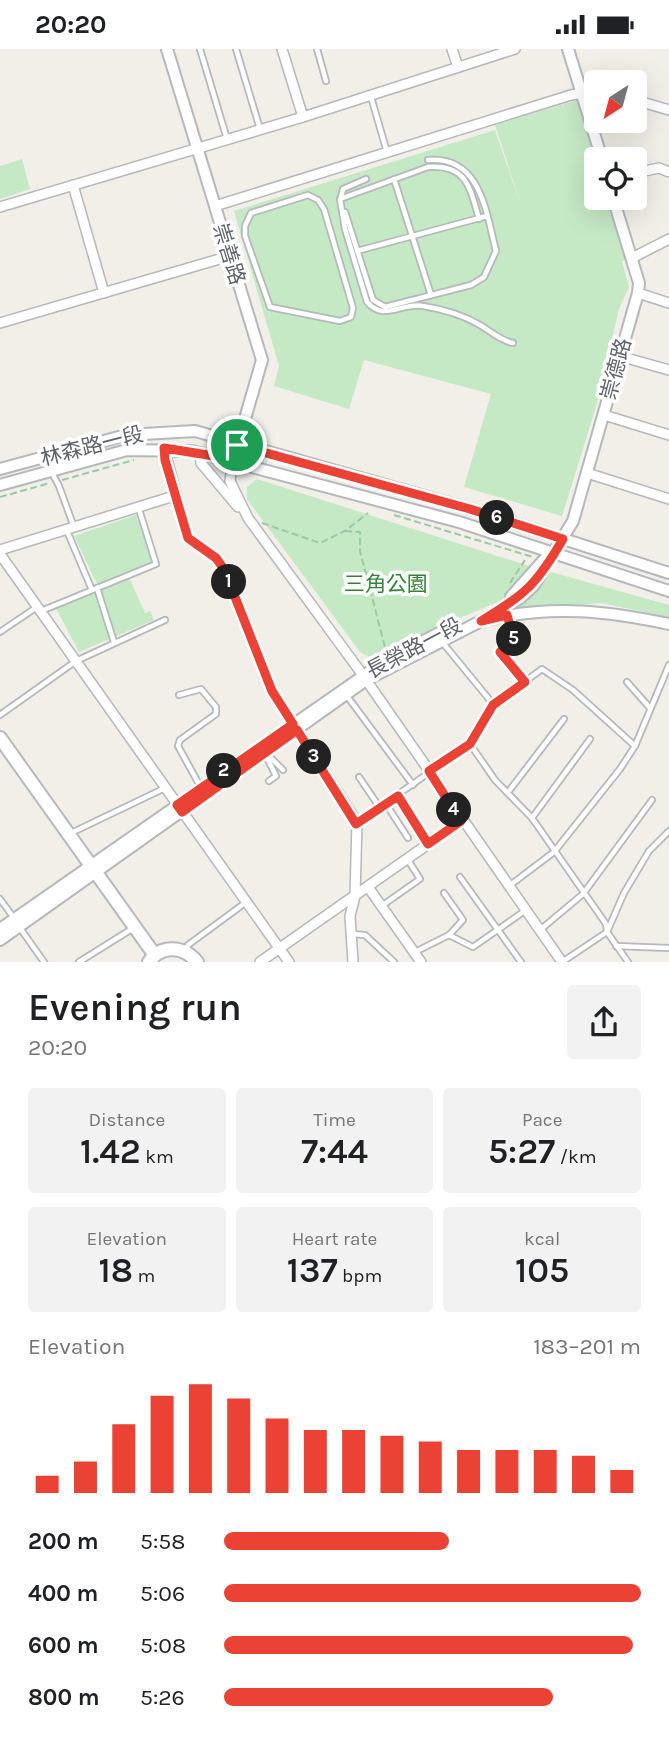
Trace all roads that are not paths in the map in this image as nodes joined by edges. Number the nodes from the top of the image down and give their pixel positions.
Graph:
1 (167, 49) edge
2 (200, 49) edge
3 (236, 49) edge
4 (282, 49) edge
5 (317, 49) edge
6 (452, 49) edge
7 (515, 49) edge
8 (568, 49) edge
9 (458, 67) junction
10 (326, 81) dead end
11 (582, 92) junction
12 (370, 96) junction
13 (648, 104) edge
14 (669, 110) edge
15 (303, 117) junction
16 (260, 129) junction
17 (227, 140) junction
18 (598, 147) edge
19 (197, 149) junction
20 (387, 152) junction
21 (428, 160) dead end
22 (647, 171) edge
23 (669, 172) edge
24 (366, 179) dead end
25 (394, 179) junction
26 (74, 185) junction
27 (340, 198) junction
28 (215, 206) junction
29 (0, 207) edge
30 (617, 210) edge
31 (487, 216) junction
32 (479, 219) junction
33 (412, 237) junction
34 (669, 239) edge
35 (357, 251) junction
36 (230, 256) junction
37 (632, 258) junction
38 (104, 293) junction
39 (638, 293) junction
40 (349, 294) joint
41 (431, 295) junction
42 (669, 303) edge
43 (0, 323) edge
44 (513, 343) dead end
45 (619, 356) junction
46 (669, 370) edge
47 (604, 415) junction
48 (669, 435) edge
49 (237, 445) junction
50 (164, 448) junction
51 (200, 452) junction
52 (44, 457) junction
53 (233, 459) junction
54 (0, 469) edge
55 (587, 473) junction
56 (54, 476) junction
57 (0, 485) edge
58 (174, 496) junction
59 (669, 499) edge
60 (138, 505) junction
61 (248, 518) junction
62 (70, 529) junction
63 (563, 539) junction
64 (0, 552) edge
65 (552, 553) junction
66 (669, 573) edge
67 (95, 589) junction
68 (669, 591) edge
69 (39, 609) junction
70 (507, 615) junction
71 (165, 620) dead end
72 (481, 621) junction
73 (669, 624) edge
74 (0, 632) edge
75 (440, 640) junction
76 (114, 642) junction
77 (76, 661) junction
78 (669, 665) edge
79 (364, 677) junction
80 (525, 682) junction
81 (626, 682) dead end
82 (179, 695) dead end
83 (347, 695) junction
84 (493, 705) junction
85 (650, 708) junction
86 (0, 715) edge
87 (565, 719) dead end
88 (295, 727) junction
89 (0, 738) edge
90 (590, 739) dead end
91 (470, 744) junction
92 (635, 746) junction
93 (265, 753) junction
94 (283, 769) dead end
95 (429, 771) junction
96 (359, 777) dead end
97 (269, 781) dead end
98 (413, 785) junction
99 (201, 787) junction
100 (166, 788) junction
101 (509, 791) junction
102 (398, 796) junction
103 (652, 800) dead end
104 (386, 804) junction
105 (380, 808) junction
106 (179, 809) junction
107 (532, 818) junction
108 (461, 821) junction
109 (356, 824) junction
110 (669, 831) edge
111 (68, 835) junction
112 (408, 838) dead end
113 (428, 844) junction
114 (554, 852) junction
115 (407, 859) junction
116 (93, 869) junction
117 (460, 877) dead end
118 (509, 886) junction
119 (368, 887) junction
120 (444, 893) dead end
121 (583, 894) junction
122 (355, 896) junction
123 (0, 899) edge
124 (246, 902) junction
125 (382, 905) junction
126 (526, 910) junction
127 (0, 923) edge
128 (17, 923) junction
129 (135, 927) junction
130 (0, 929) edge
131 (498, 930) junction
132 (540, 930) junction
133 (607, 932) junction
134 (353, 934) junction
135 (449, 935) junction
136 (0, 940) edge
137 (615, 946) junction
138 (669, 948) edge
139 (280, 949) junction
140 (186, 951) junction
141 (415, 952) junction
142 (152, 958) edge
143 (44, 962) edge
144 (79, 962) edge
145 (197, 962) edge
146 (260, 962) edge
147 (289, 962) edge
148 (353, 962) edge
149 (394, 962) edge
150 (421, 962) edge
151 (521, 962) edge
152 (562, 962) edge
153 (628, 962) edge

1 - 19 street, 崇善路
2 - 17 lane
3 - 16 lane
4 - 15 street
5 - 10 lane
6 - 9 street
7 - 9 street
8 - 11 street
9 - 12 street
11 - 18 street
11 - 20 street
12 - 15 street
12 - 20 lane
13 - 14 street
15 - 16 street
16 - 17 street
17 - 19 street
19 - 26 street
19 - 28 street, 崇善路
20 - 28 street
21 - 31 lane
22 - 23 street
24 - 27 lane
25 - 27 lane
25 - 32 lane
25 - 33 lane
26 - 29 street
26 - 38 street
27 - 35 lane
27 - 44 lane
28 - 36 street, 崇善路
30 - 37 street, 崇德路
31 - 32 lane
31 - 41 lane
32 - 33 lane
33 - 35 lane
33 - 41 lane
34 - 37 street
35 - 41 lane
36 - 38 street
36 - 49 street, 崇善路
37 - 39 street, 崇德路
38 - 43 street
39 - 42 street
39 - 45 street, 崇德路
40 - 40 lane
45 - 46 street
45 - 47 street, 崇德路
47 - 48 street
47 - 55 street, 崇德路
49 - 52 street, 林森路一段
49 - 53 street, 崇善路
49 - 63 street, 林森路一段
50 - 51 street, 林森路一段
50 - 56 street, 林森路一段
50 - 58 street
51 - 53 street, 林森路一段
51 - 61 street
52 - 54 street, 林森路一段
52 - 56 lane
53 - 61 street
53 - 65 street, 林森路一段
55 - 59 street
55 - 63 street, 崇德路
56 - 57 street, 林森路一段
56 - 62 lane
58 - 60 street
58 - 88 street
60 - 62 street
60 - 67 lane
61 - 79 street
62 - 64 street
62 - 67 lane
63 - 65 street, 長榮路一段
63 - 66 street, 林森路一段
64 - 69 street
65 - 68 street, 林森路一段
65 - 72 street, 長榮路一段
65 - 79 street, 長榮路一段
67 - 69 lane
67 - 76 lane
69 - 74 lane
69 - 77 street
70 - 72 street
70 - 73 street
70 - 80 lane
71 - 76 lane
72 - 75 street, 長榮路一段
75 - 79 street, 長榮路一段
75 - 84 lane
76 - 77 lane
77 - 86 lane
77 - 100 street
78 - 85 lane
79 - 83 street, 長榮路一段
79 - 88 street, 長榮路一段
79 - 95 street
80 - 84 lane
80 - 92 lane
81 - 85 lane
82 - 99 lane
83 - 88 street, 長榮路一段
83 - 98 lane
84 - 91 lane
85 - 92 lane
87 - 101 lane
88 - 93 street, 長榮路一段
88 - 99 street, 長榮路一段
88 - 109 street
89 - 111 main road
90 - 107 lane
91 - 95 lane
91 - 101 lane
92 - 114 lane
93 - 94 lane
93 - 97 lane
93 - 106 street, 長榮路一段
95 - 98 lane
95 - 108 street
96 - 105 lane
98 - 102 lane
99 - 106 street, 長榮路一段
100 - 106 street
100 - 111 lane
101 - 107 lane
102 - 104 lane
102 - 113 lane
103 - 121 lane
104 - 105 lane
104 - 112 lane
105 - 109 lane
106 - 116 street, 長榮路一段
106 - 124 street
107 - 114 lane
108 - 113 street
108 - 118 street
109 - 122 street
110 - 133 lane
111 - 116 main road
113 - 115 street
114 - 118 lane
114 - 121 lane
115 - 119 street
115 - 125 lane
116 - 128 street, 長榮路一段
116 - 129 main road
117 - 131 lane
118 - 126 street
119 - 122 street
119 - 125 street
120 - 135 lane
121 - 132 lane
121 - 133 lane
122 - 134 street
122 - 139 street
123 - 128 lane
124 - 139 street
124 - 140 lane
125 - 141 street
126 - 131 lane
126 - 132 street
127 - 128 lane
128 - 130 street
128 - 136 street
128 - 143 lane
129 - 142 main road
129 - 144 lane
131 - 135 lane
131 - 151 lane
132 - 152 street
133 - 137 lane
133 - 152 lane
134 - 148 street
134 - 149 lane
135 - 141 lane
137 - 138 lane
137 - 153 lane
139 - 146 street
139 - 147 street
140 - 142 main road
140 - 145 main road
141 - 150 street

